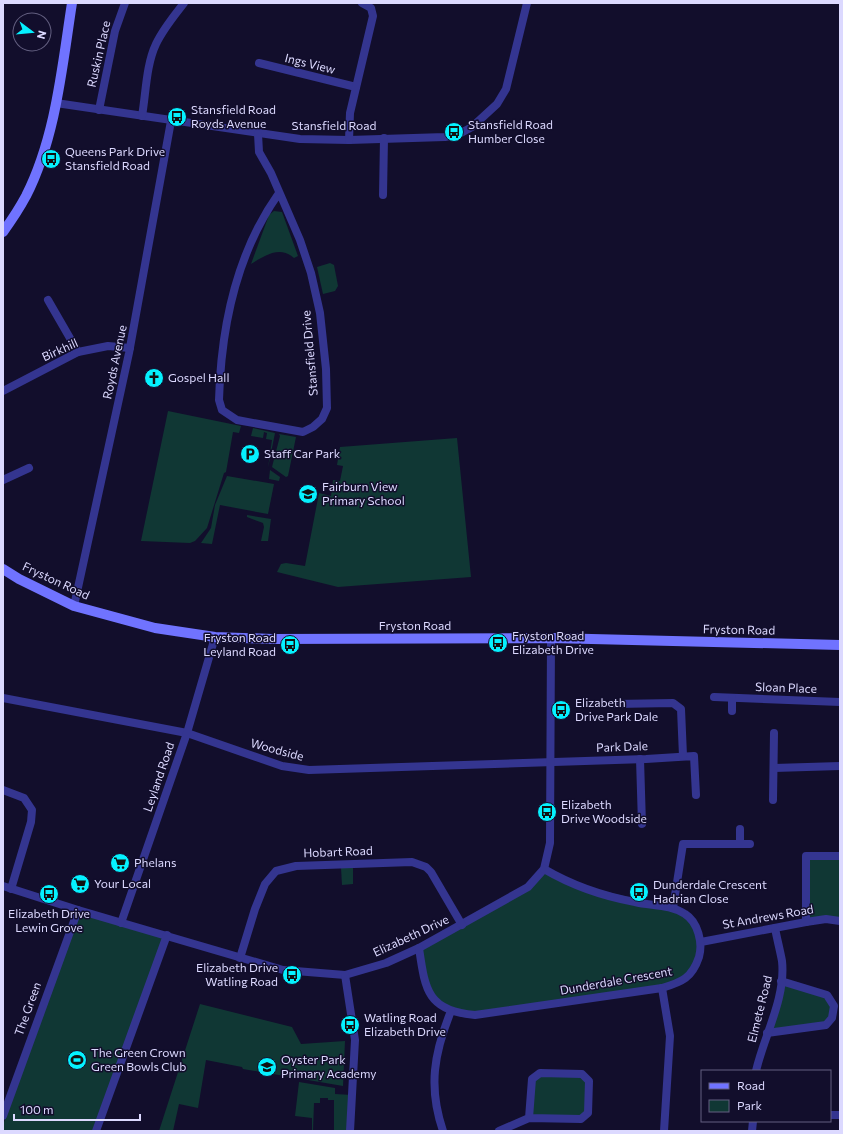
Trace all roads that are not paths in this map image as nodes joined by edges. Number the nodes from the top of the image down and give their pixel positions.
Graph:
1 (72, 3) edge
2 (125, 3) edge
3 (184, 3) edge
4 (362, 3) edge
5 (527, 3) edge
6 (259, 63) dead end
7 (356, 88) junction
8 (56, 104) junction
9 (99, 110) junction
10 (142, 116) junction
11 (171, 121) junction
12 (258, 134) junction
13 (384, 138) junction
14 (349, 140) junction
15 (279, 193) junction
16 (383, 195) dead end
17 (3, 232) edge
18 (48, 300) dead end
19 (130, 348) junction
20 (78, 352) junction
21 (3, 391) edge
22 (29, 468) dead end
23 (3, 480) edge
24 (3, 570) edge
25 (74, 606) junction
26 (215, 637) junction
27 (551, 638) junction
28 (840, 645) edge
29 (3, 698) edge
30 (714, 698) dead end
31 (732, 698) junction
32 (840, 702) edge
33 (616, 704) dead end
34 (732, 712) dead end
35 (187, 732) junction
36 (774, 733) dead end
37 (683, 756) junction
38 (640, 759) junction
39 (551, 761) junction
40 (840, 766) edge
41 (774, 768) junction
42 (3, 790) edge
43 (696, 795) dead end
44 (773, 800) dead end
45 (642, 824) dead end
46 (740, 829) dead end
47 (740, 844) junction
48 (750, 844) dead end
49 (840, 856) edge
50 (544, 869) junction
51 (7, 887) edge
52 (673, 908) junction
53 (78, 910) junction
54 (840, 921) edge
55 (806, 922) junction
56 (121, 923) junction
57 (462, 926) junction
58 (774, 928) junction
59 (167, 935) junction
60 (702, 942) junction
61 (419, 948) junction
62 (240, 958) junction
63 (345, 975) junction
64 (781, 980) junction
65 (662, 988) junction
66 (451, 1011) junction
67 (768, 1033) junction
68 (756, 1070) edge
69 (3, 1116) edge
70 (529, 1118) junction
71 (96, 1131) edge
72 (350, 1131) edge
73 (443, 1131) edge
74 (498, 1131) edge
75 (664, 1131) edge

1 - 8 street
2 - 9 street, Ruskin Place
3 - 10 street
4 - 7 street
5 - 13 street, Stansfield Road
6 - 7 street, Ings View
7 - 14 street
8 - 9 street, Stansfield Road
8 - 17 street
9 - 10 street, Stansfield Road
10 - 11 street, Stansfield Road
11 - 12 street, Stansfield Road
11 - 19 street, Royds Avenue
12 - 14 street, Stansfield Road
12 - 15 street, Stansfield Drive
13 - 14 street, Stansfield Road
13 - 16 street
15 - 15 street, Stansfield Drive
18 - 20 street
19 - 20 street, Birkhill
19 - 25 street, Royds Avenue
20 - 21 street, Birkhill
22 - 23 street
24 - 25 street, Fryston Road
25 - 26 street, Fryston Road
26 - 27 street, Fryston Road
26 - 35 street, Leyland Road
27 - 28 street, Fryston Road
27 - 39 street, Elizabeth Drive
29 - 35 street, Woodside
30 - 31 street, Sloan Place
31 - 32 street, Sloan Place
31 - 34 street
33 - 37 street
35 - 39 street, Woodside
35 - 56 street, Leyland Road
36 - 41 street
37 - 38 street, Park Dale
37 - 43 street, Park Dale
38 - 39 street, Park Dale
38 - 45 street
39 - 50 street, Elizabeth Drive
40 - 41 street
41 - 44 street
42 - 51 street
46 - 47 street
47 - 48 street
47 - 52 street
49 - 55 street
50 - 52 street
50 - 57 street, Elizabeth Drive
51 - 53 street, Elizabeth Drive
52 - 60 street
53 - 56 street, Elizabeth Drive
53 - 69 street, The Green
54 - 55 street, St Andrews Road
55 - 58 street, St Andrews Road
56 - 59 street, Elizabeth Drive
57 - 61 street, Elizabeth Drive
57 - 62 street, Hobart Road
58 - 60 street, St Andrews Road
58 - 64 street, Elmete Road
59 - 62 street, Elizabeth Drive
59 - 71 street
60 - 65 street, Dunderdale Crescent
61 - 63 street, Elizabeth Drive
61 - 66 street, Dunderdale Crescent
62 - 63 street, Elizabeth Drive
63 - 72 street
64 - 67 street, Elmete Road
64 - 67 street
65 - 66 street, Dunderdale Crescent
65 - 75 street
66 - 73 street
67 - 68 street, Elmete Road
70 - 70 street
70 - 74 street

